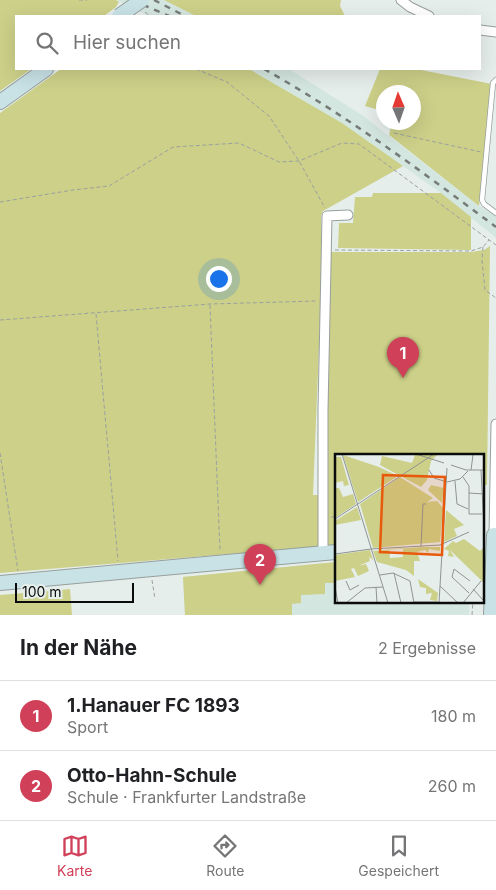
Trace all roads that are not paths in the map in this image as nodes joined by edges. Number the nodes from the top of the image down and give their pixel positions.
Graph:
1 (142, 0) edge
2 (401, 0) edge
3 (120, 15) edge
4 (426, 15) edge
5 (481, 30) edge
6 (496, 32) edge
7 (45, 70) edge
8 (496, 80) edge
9 (0, 102) edge
10 (496, 213) edge
11 (348, 216) dead end
12 (496, 424) edge
13 (491, 536) edge
14 (329, 552) edge
15 (0, 583) edge
16 (491, 615) edge

1 - 3 main road, bridge
2 - 4 street
5 - 6 street
7 - 9 main road
8 - 10 lane
11 - 14 street
12 - 13 street
13 - 16 main road
14 - 15 main road

